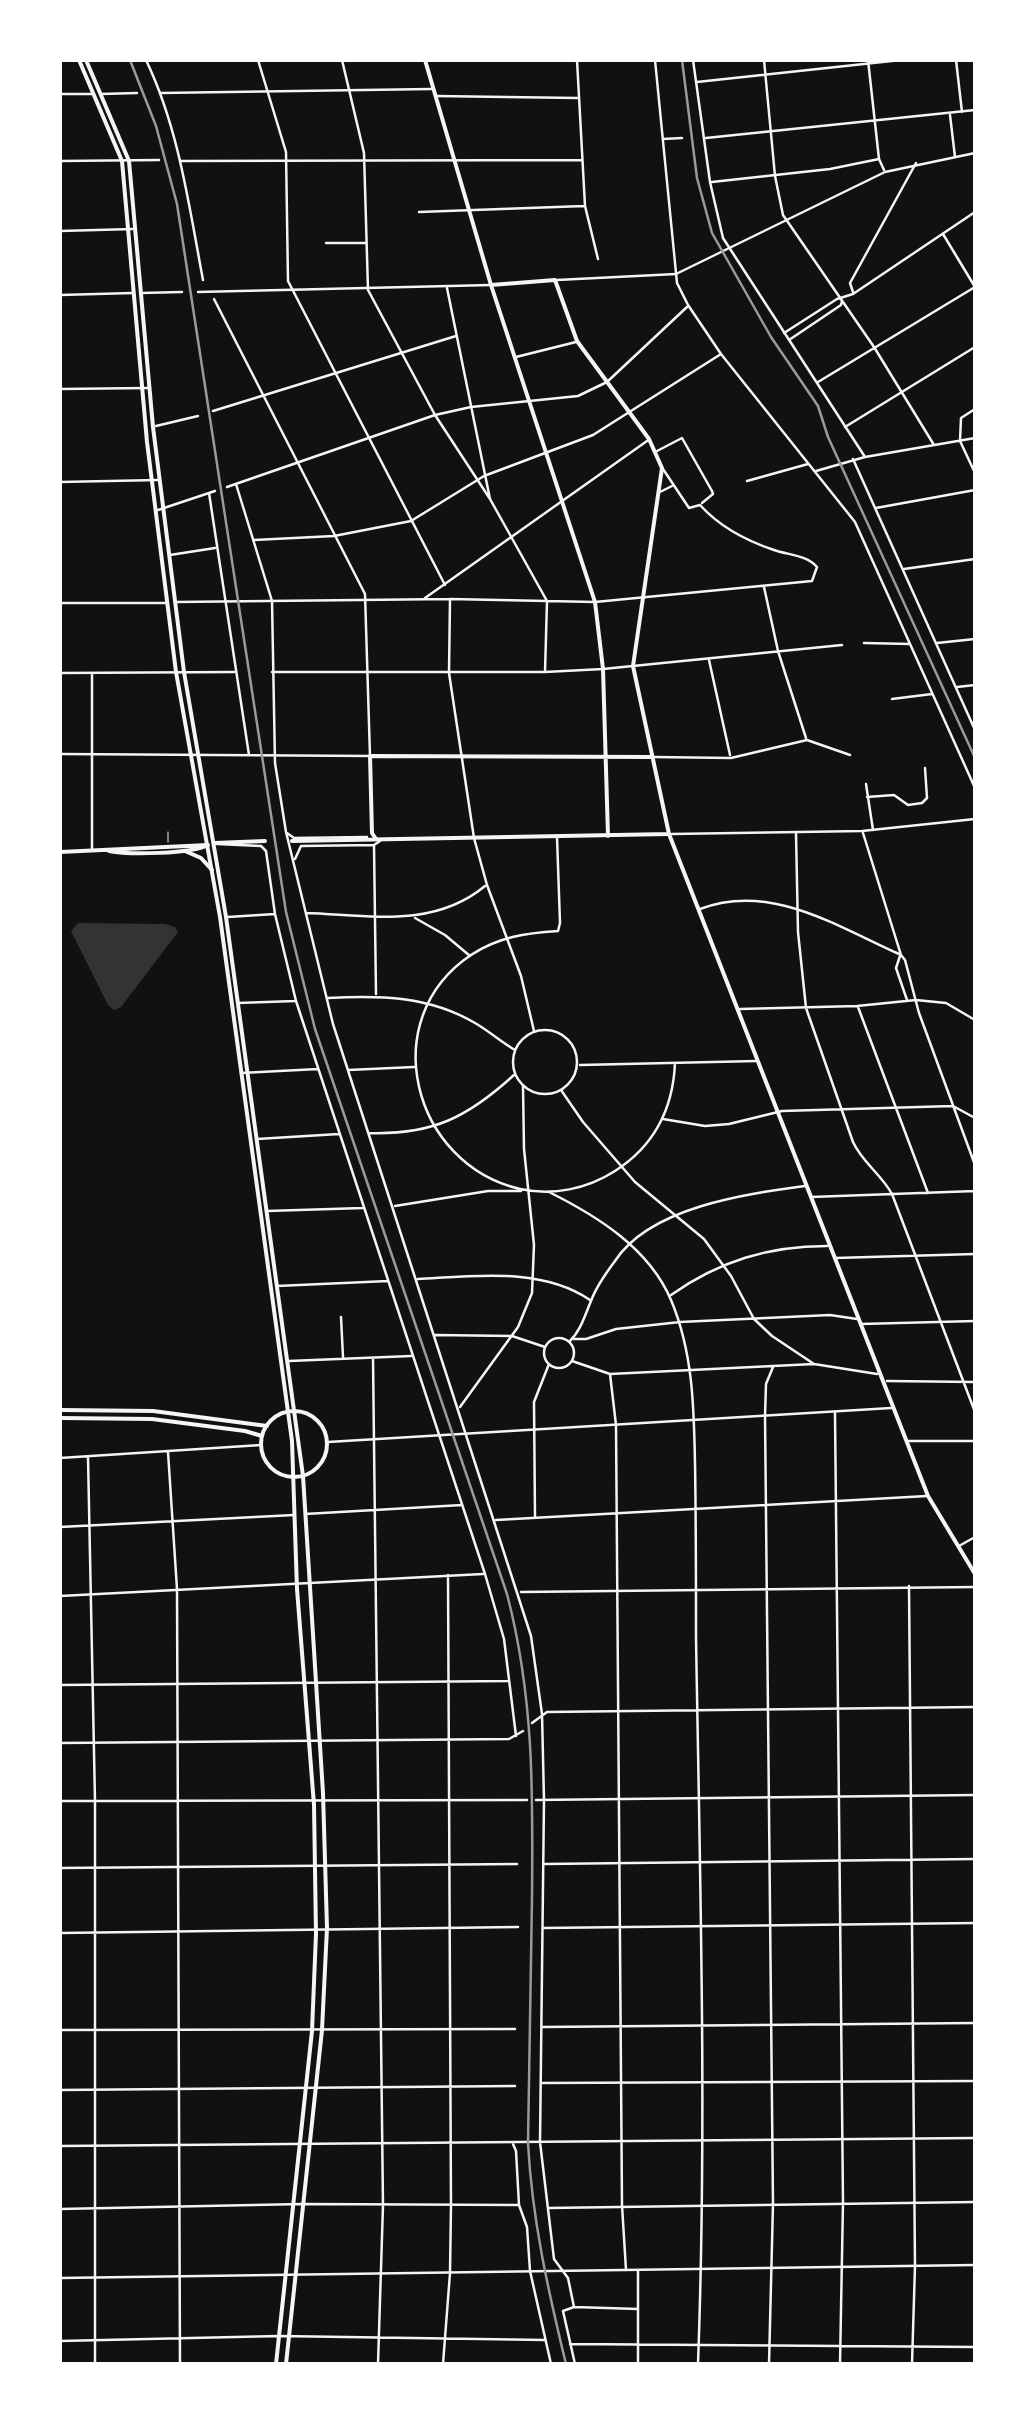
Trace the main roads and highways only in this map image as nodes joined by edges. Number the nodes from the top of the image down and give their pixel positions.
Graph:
1 (78, 60) edge
2 (86, 60) edge
3 (425, 60) edge
4 (132, 229) junction
5 (490, 285) junction
6 (156, 481) junction
7 (160, 510) junction
8 (651, 757) junction
9 (606, 758) junction
10 (669, 834) junction
11 (370, 835) junction
12 (608, 836) junction
13 (292, 841) dead end
14 (357, 841) junction
15 (380, 841) junction
16 (266, 842) dead end
17 (212, 844) junction
18 (104, 850) junction
19 (181, 850) junction
20 (60, 852) edge
21 (212, 870) junction
22 (245, 1073) junction
23 (254, 1139) junction
24 (280, 1326) junction
25 (60, 1410) edge
26 (291, 1411) junction
27 (60, 1418) edge
28 (266, 1426) junction
29 (262, 1436) junction
30 (303, 1476) junction
31 (294, 1477) junction
32 (975, 1574) edge
33 (276, 2364) edge
34 (286, 2364) edge

1 - 4 main road
2 - 4 main road
3 - 5 main road
4 - 6 main road
4 - 6 main road
5 - 8 main road
5 - 9 main road
6 - 7 main road
7 - 17 main road
7 - 17 main road
8 - 9 main road
8 - 10 main road
9 - 11 main road
9 - 12 main road
10 - 12 main road
10 - 32 main road
11 - 14 main road
11 - 15 main road
12 - 15 main road
13 - 14 main road
14 - 15 main road
16 - 17 main road
17 - 18 main road
17 - 19 main road
17 - 21 main road
17 - 22 main road
18 - 19 main road
18 - 20 main road
19 - 21 main road
21 - 22 main road
22 - 23 main road
23 - 24 main road
23 - 24 main road
24 - 26 main road
24 - 26 main road
25 - 28 main road
26 - 28 main road
26 - 30 main road
26 - 30 main road
26 - 31 main road
27 - 29 main road
28 - 29 main road
29 - 31 main road
30 - 31 main road
30 - 34 main road
31 - 33 main road

